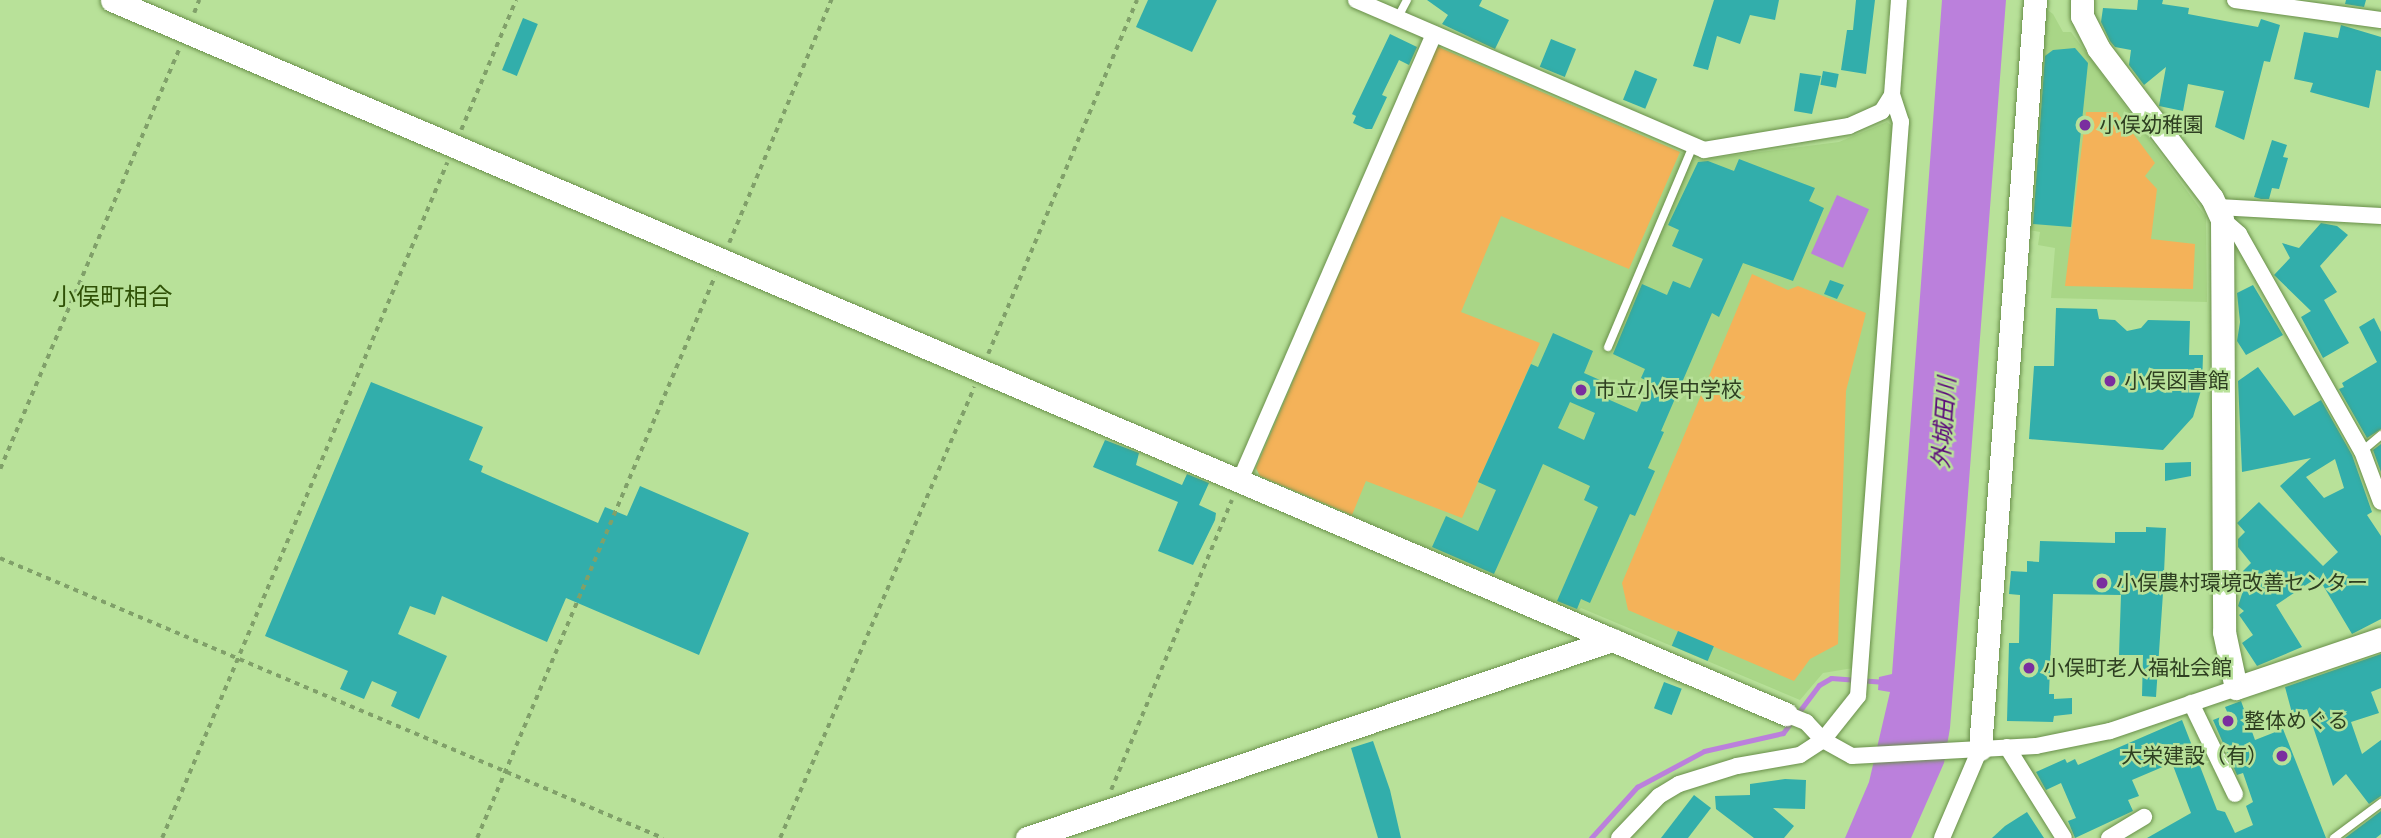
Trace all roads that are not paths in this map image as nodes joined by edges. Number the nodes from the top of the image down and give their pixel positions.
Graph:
1 (112, 0) edge
2 (1356, 0) edge
3 (1407, 0) edge
4 (1899, 0) edge
5 (2035, 0) edge
6 (2082, 0) edge
7 (2235, 0) edge
8 (1398, 17) junction
9 (2381, 20) edge
10 (1434, 34) junction
11 (1892, 95) junction
12 (1693, 146) junction
13 (2220, 213) junction
14 (2381, 216) edge
15 (1608, 347) dead end
16 (2381, 435) edge
17 (2362, 451) junction
18 (1241, 478) junction
19 (2381, 502) edge
20 (2381, 639) edge
21 (1612, 640) junction
22 (2236, 688) junction
23 (2191, 702) junction
24 (1795, 718) joint
25 (1822, 740) junction
26 (2007, 747) junction
27 (1973, 749) junction
28 (2235, 794) dead end
29 (2381, 803) edge
30 (2144, 817) dead end
31 (1944, 837) edge
32 (1027, 838) edge
33 (1619, 838) edge
34 (2064, 838) edge
35 (2109, 838) edge
36 (2334, 838) edge

1 - 18 street
2 - 8 street
3 - 8 lane
4 - 11 street
5 - 27 street
6 - 13 street
7 - 9 street
8 - 10 street
10 - 12 street
10 - 18 street
11 - 12 street
11 - 25 street
12 - 15 lane
13 - 14 street
13 - 17 street
13 - 22 street
16 - 17 lane
17 - 19 street
18 - 21 street
20 - 22 street
21 - 24 street
21 - 32 street
22 - 23 street
23 - 26 street
23 - 28 street
24 - 25 street
25 - 27 street
25 - 33 street
26 - 27 street
26 - 34 street
27 - 31 street
29 - 36 lane
30 - 35 street

